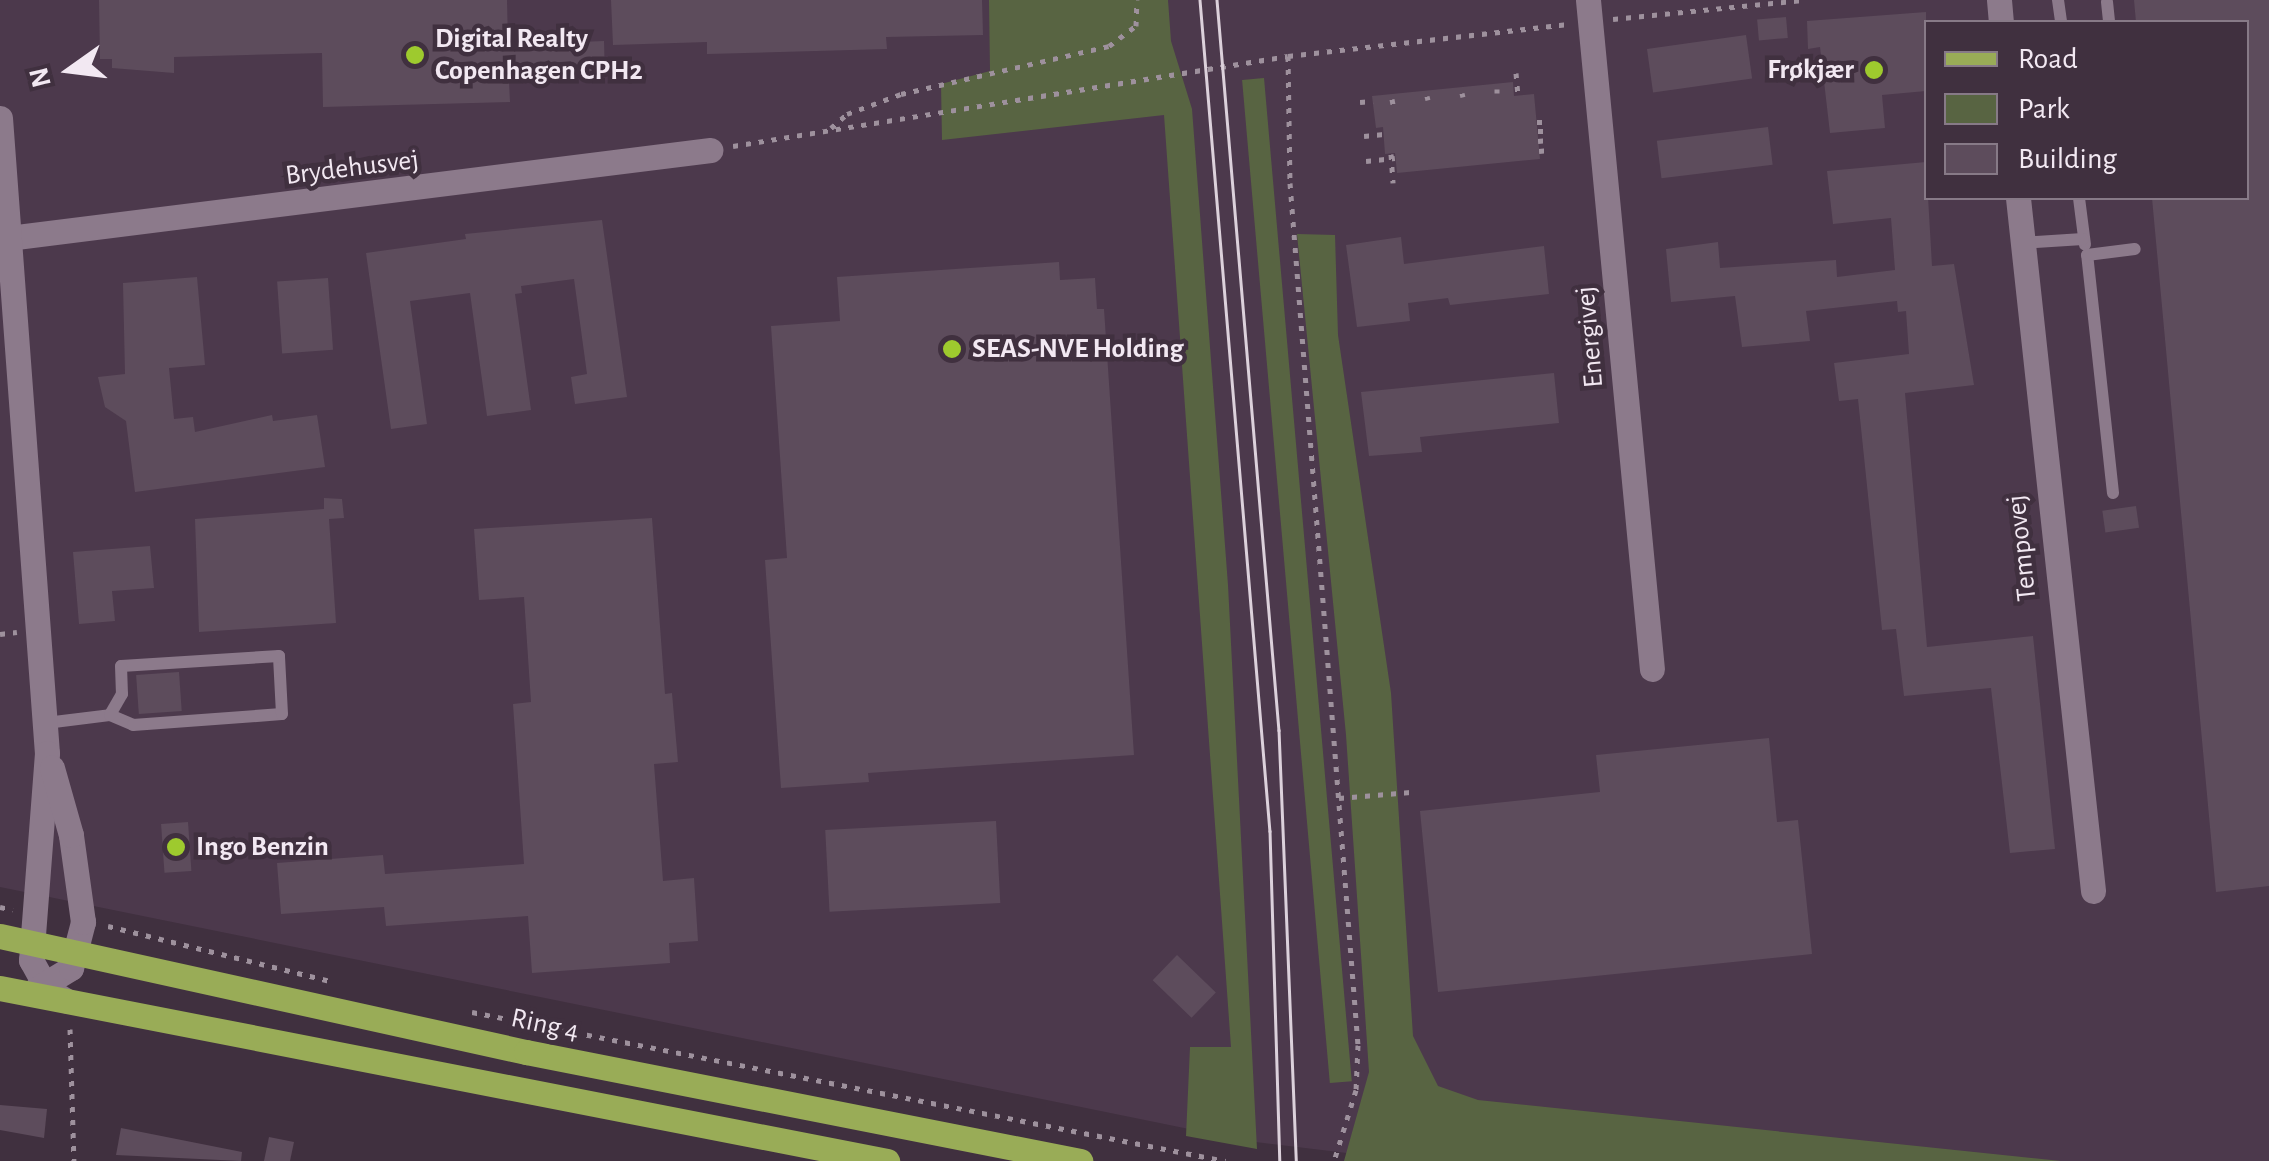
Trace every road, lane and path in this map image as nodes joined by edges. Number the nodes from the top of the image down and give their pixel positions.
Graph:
1 (1137, 0) edge
2 (1803, 0) edge
3 (1590, 11) edge
4 (1288, 56) junction
5 (1516, 73) dead end
6 (1518, 96) dead end
7 (1360, 102) dead end
8 (1373, 102) dead end
9 (0, 118) edge
10 (1537, 122) dead end
11 (1546, 122) dead end
12 (830, 130) junction
13 (1547, 130) dead end
14 (1538, 132) dead end
15 (1384, 134) dead end
16 (1364, 136) dead end
17 (1548, 140) dead end
18 (1538, 141) dead end
19 (710, 150) joint
20 (1549, 150) dead end
21 (1540, 151) dead end
22 (1366, 161) dead end
23 (1393, 182) dead end
24 (2018, 200) edge
25 (2079, 200) edge
26 (5, 238) edge
27 (2083, 239) junction
28 (2022, 243) junction
29 (2135, 249) dead end
30 (2087, 254) junction
31 (2114, 493) dead end
32 (1652, 669) dead end
33 (110, 715) junction
34 (46, 723) junction
35 (48, 753) junction
36 (1410, 792) dead end
37 (1339, 798) junction
38 (2093, 892) dead end
39 (83, 922) junction
40 (0, 936) edge
41 (30, 941) junction
42 (78, 950) junction
43 (349, 985) dead end
44 (8, 989) edge
45 (57, 995) junction
46 (460, 1010) dead end
47 (70, 1029) dead end
48 (74, 1161) edge
49 (887, 1161) edge
50 (1080, 1161) edge
51 (1224, 1161) edge
52 (1334, 1161) edge

1 - 12 path
2 - 3 path
3 - 4 path
3 - 32 street, Energivej
4 - 12 path
4 - 37 path
5 - 6 path
7 - 8 path
9 - 26 street
10 - 11 path
12 - 19 path
13 - 14 path
15 - 16 path
17 - 18 path
19 - 26 street, Brydehusvej
20 - 21 path
22 - 23 path
24 - 28 street, Tempovej
25 - 27 lane
26 - 34 street
27 - 28 lane
27 - 30 lane
28 - 38 street, Tempovej
29 - 30 lane
30 - 31 lane
33 - 33 lane
33 - 34 lane
34 - 35 street
35 - 39 street
35 - 41 street
36 - 37 path
37 - 52 path
39 - 42 street
39 - 43 path
40 - 41 main road, Ring 4
41 - 42 main road, Ring 4
41 - 45 street
42 - 45 street
42 - 50 main road, Ring 4
44 - 45 main road
45 - 49 main road
46 - 51 path
47 - 48 path

